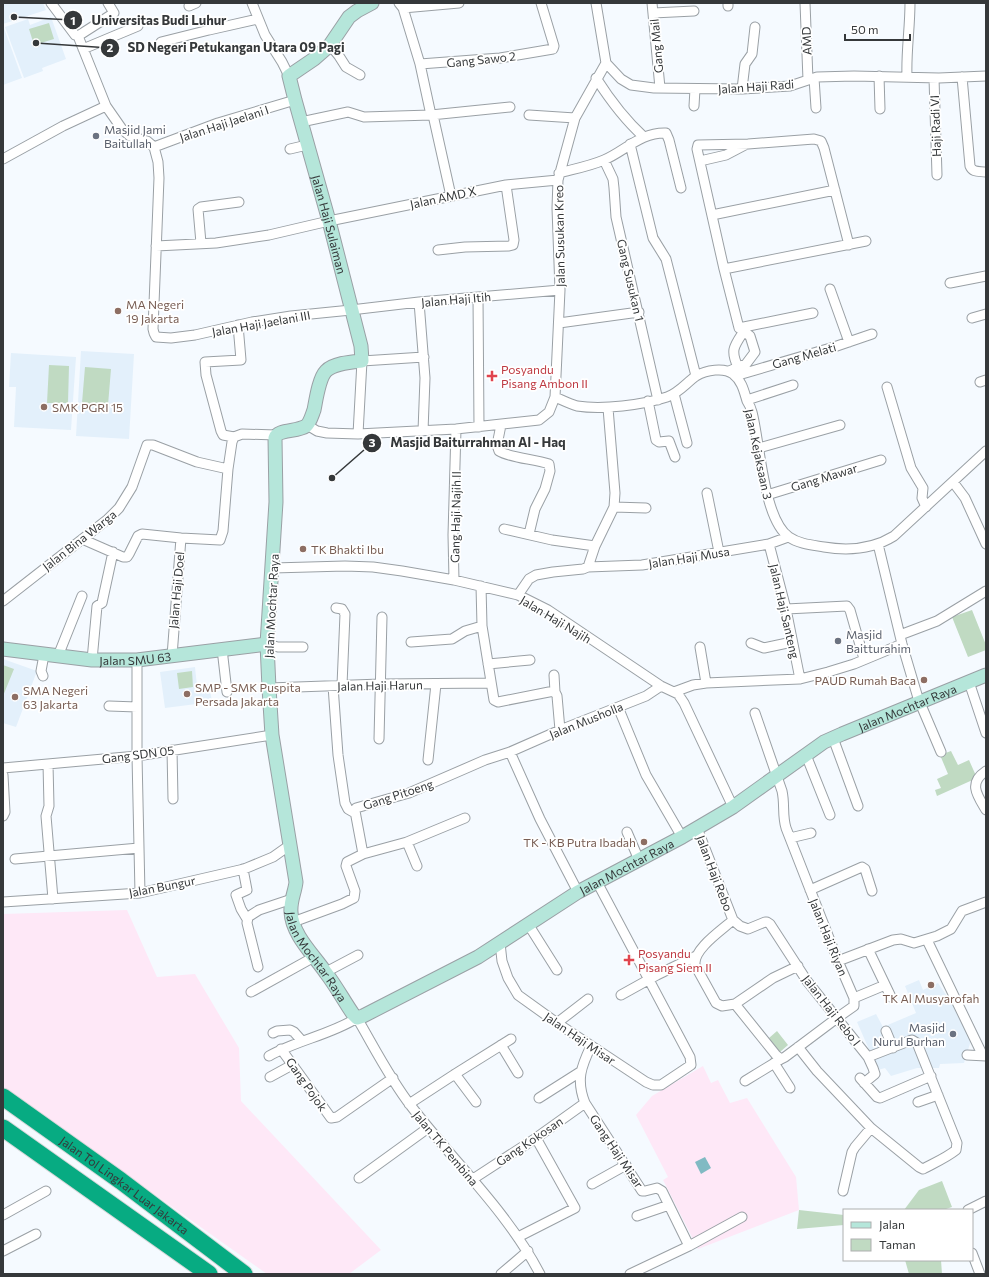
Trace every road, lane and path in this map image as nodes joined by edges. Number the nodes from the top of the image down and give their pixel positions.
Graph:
1 (51, 3) edge
2 (108, 3) edge
3 (252, 3) edge
4 (372, 3) edge
5 (454, 3) edge
6 (541, 3) edge
7 (596, 3) edge
8 (805, 3) edge
9 (910, 3) edge
10 (401, 5) edge
11 (653, 8) edge
12 (694, 12) dead end
13 (258, 19) junction
14 (138, 26) dead end
15 (755, 27) dead end
16 (78, 36) junction
17 (161, 42) dead end
18 (330, 45) junction
19 (83, 49) junction
20 (606, 63) junction
21 (420, 64) junction
22 (360, 75) dead end
23 (289, 76) junction
24 (879, 76) junction
25 (907, 76) junction
26 (986, 76) edge
27 (962, 77) junction
28 (596, 78) junction
29 (934, 78) junction
30 (811, 79) junction
31 (660, 88) junction
32 (695, 88) junction
33 (742, 89) junction
34 (295, 100) junction
35 (106, 106) junction
36 (694, 106) dead end
37 (510, 107) dead end
38 (816, 108) dead end
39 (880, 109) dead end
40 (432, 115) junction
41 (529, 115) dead end
42 (575, 118) junction
43 (301, 122) junction
44 (644, 137) junction
45 (630, 144) junction
46 (748, 144) junction
47 (308, 145) junction
48 (154, 147) junction
49 (290, 149) dead end
50 (3, 159) edge
51 (604, 160) junction
52 (700, 161) junction
53 (986, 172) edge
54 (937, 175) dead end
55 (558, 176) junction
56 (506, 185) junction
57 (681, 188) dead end
58 (835, 190) junction
59 (451, 196) junction
60 (239, 202) dead end
61 (712, 215) junction
62 (329, 221) junction
63 (866, 241) dead end
64 (202, 243) junction
65 (849, 245) junction
66 (156, 246) junction
67 (438, 250) dead end
68 (724, 269) junction
69 (986, 276) edge
70 (950, 283) dead end
71 (830, 289) dead end
72 (560, 290) junction
73 (478, 297) junction
74 (419, 302) junction
75 (352, 310) junction
76 (639, 312) junction
77 (813, 313) dead end
78 (986, 314) edge
79 (972, 318) dead end
80 (559, 322) junction
81 (238, 325) junction
82 (742, 330) junction
83 (872, 334) dead end
84 (849, 342) junction
85 (424, 357) junction
86 (362, 361) junction
87 (734, 371) junction
88 (696, 376) junction
89 (793, 385) dead end
90 (887, 387) dead end
91 (674, 394) junction
92 (555, 397) junction
93 (658, 400) junction
94 (747, 400) junction
95 (648, 401) junction
96 (608, 408) junction
97 (307, 425) junction
98 (502, 425) junction
99 (840, 425) dead end
100 (479, 427) junction
101 (456, 429) junction
102 (424, 431) junction
103 (358, 434) junction
104 (276, 435) junction
105 (234, 437) junction
106 (687, 443) dead end
107 (759, 448) junction
108 (984, 453) edge
109 (675, 457) dead end
110 (881, 460) dead end
111 (986, 464) edge
112 (228, 470) junction
113 (953, 482) junction
114 (707, 493) dead end
115 (767, 495) junction
116 (614, 507) junction
117 (646, 508) dead end
118 (926, 508) junction
119 (504, 530) dead end
120 (529, 534) junction
121 (788, 537) junction
122 (181, 538) junction
123 (82, 539) junction
124 (769, 544) junction
125 (878, 544) junction
126 (986, 544) edge
127 (595, 546) junction
128 (113, 552) junction
129 (719, 552) junction
130 (588, 567) junction
131 (273, 568) junction
132 (454, 580) junction
133 (481, 586) junction
134 (986, 592) edge
135 (518, 595) junction
136 (82, 596) dead end
137 (3, 601) edge
138 (336, 608) dead end
139 (786, 609) junction
140 (382, 617) dead end
141 (482, 626) junction
142 (900, 635) junction
143 (411, 642) dead end
144 (792, 642) junction
145 (751, 643) dead end
146 (267, 644) junction
147 (902, 644) junction
148 (303, 647) dead end
149 (700, 647) dead end
150 (3, 649) edge
151 (222, 649) junction
152 (44, 655) junction
153 (58, 656) junction
154 (172, 656) junction
155 (864, 659) junction
156 (92, 660) junction
157 (137, 660) junction
158 (530, 660) dead end
159 (488, 664) junction
160 (554, 675) dead end
161 (986, 675) edge
162 (43, 676) dead end
163 (800, 679) junction
164 (969, 682) junction
165 (491, 683) junction
166 (706, 683) junction
167 (381, 684) junction
168 (436, 684) junction
169 (337, 686) junction
170 (661, 686) junction
171 (269, 688) junction
172 (227, 692) dead end
173 (555, 692) junction
174 (674, 692) junction
175 (920, 702) junction
176 (110, 706) dead end
177 (137, 707) junction
178 (618, 707) junction
179 (755, 713) dead end
180 (560, 730) junction
181 (986, 732) edge
182 (272, 735) junction
183 (832, 738) junction
184 (379, 739) dead end
185 (172, 750) junction
186 (510, 752) junction
187 (941, 752) dead end
188 (806, 755) junction
189 (137, 756) junction
190 (428, 760) dead end
191 (485, 760) joint
192 (48, 764) junction
193 (3, 768) edge
194 (986, 771) edge
195 (3, 774) edge
196 (777, 776) junction
197 (173, 799) dead end
198 (858, 806) dead end
199 (733, 807) junction
200 (986, 810) edge
201 (355, 813) junction
202 (3, 816) edge
203 (830, 816) dead end
204 (465, 818) dead end
205 (697, 828) junction
206 (627, 832) dead end
207 (812, 833) dead end
208 (682, 837) junction
209 (790, 838) junction
210 (407, 842) junction
211 (290, 844) junction
212 (139, 848) junction
213 (363, 854) junction
214 (49, 857) junction
215 (14, 859) dead end
216 (639, 860) junction
217 (417, 866) dead end
218 (243, 869) junction
219 (597, 882) junction
220 (810, 890) junction
221 (872, 891) dead end
222 (578, 892) junction
223 (140, 893) junction
224 (53, 899) junction
225 (290, 900) junction
226 (3, 902) edge
227 (986, 902) edge
228 (247, 919) junction
229 (733, 920) junction
230 (293, 922) junction
231 (528, 924) junction
232 (927, 940) junction
233 (500, 943) junction
234 (868, 949) junction
235 (358, 955) dead end
236 (696, 956) junction
237 (314, 957) junction
238 (838, 961) junction
239 (798, 966) junction
240 (258, 967) dead end
241 (557, 970) dead end
242 (326, 972) junction
243 (648, 980) junction
244 (885, 985) junction
245 (251, 992) dead end
246 (621, 995) dead end
247 (891, 997) dead end
248 (854, 998) junction
249 (588, 999) dead end
250 (735, 1004) junction
251 (357, 1018) junction
252 (837, 1018) junction
253 (557, 1023) junction
254 (886, 1031) dead end
255 (272, 1033) dead end
256 (511, 1039) dead end
257 (302, 1041) junction
258 (501, 1045) junction
259 (590, 1046) junction
260 (798, 1047) junction
261 (893, 1048) junction
262 (281, 1049) junction
263 (967, 1055) dead end
264 (269, 1056) dead end
265 (985, 1056) edge
266 (868, 1057) junction
267 (777, 1059) junction
268 (292, 1065) junction
269 (580, 1072) junction
270 (518, 1073) dead end
271 (455, 1074) junction
272 (931, 1076) junction
273 (270, 1077) dead end
274 (392, 1078) junction
275 (745, 1081) dead end
276 (790, 1088) dead end
277 (938, 1095) junction
278 (3, 1098) edge
279 (539, 1098) dead end
280 (476, 1102) dead end
281 (918, 1102) dead end
282 (585, 1103) junction
283 (409, 1104) junction
284 (3, 1128) edge
285 (428, 1128) junction
286 (870, 1128) junction
287 (536, 1138) junction
288 (626, 1165) junction
289 (359, 1178) dead end
290 (473, 1179) junction
291 (592, 1184) dead end
292 (46, 1191) dead end
293 (843, 1191) dead end
294 (986, 1201) edge
295 (669, 1205) junction
296 (970, 1209) edge
297 (3, 1215) edge
298 (637, 1216) dead end
299 (742, 1217) dead end
300 (36, 1234) dead end
301 (518, 1237) junction
302 (689, 1246) junction
303 (3, 1251) edge
304 (528, 1251) junction
305 (973, 1256) edge
306 (209, 1274) edge
307 (244, 1274) edge
308 (501, 1274) edge
309 (540, 1274) edge
310 (630, 1274) edge
311 (980, 1274) edge

1 - 16 street
2 - 16 street
3 - 13 street, Jalan Haji Sulaiman
4 - 18 street
5 - 10 street
6 - 21 street, Gang Sawo 2
7 - 20 street
8 - 30 street, AMD
9 - 25 street
10 - 21 street
11 - 12 street
11 - 31 street, Gang Mail
13 - 17 street
13 - 23 street, Jalan Haji Sulaiman
14 - 19 street
15 - 33 street
16 - 19 street
18 - 22 street
18 - 23 street
19 - 35 street
20 - 28 street, Jalan Susukan Kreo
20 - 31 street, Jalan Haji Radi
21 - 40 street
23 - 34 street, Jalan Haji Sulaiman
24 - 25 street, Jalan Haji Radi
24 - 30 street, Jalan Haji Radi
24 - 39 street
25 - 29 street, Jalan Haji Radi
26 - 27 street, Jalan Haji Radi
27 - 29 street, Jalan Haji Radi
27 - 53 street
28 - 42 street, Jalan Susukan Kreo
28 - 44 street
29 - 54 street, Haji Radi VI
30 - 33 street, Jalan Haji Radi
30 - 38 street, AMD
31 - 32 street, Jalan Haji Radi
32 - 33 street, Jalan Haji Radi
32 - 36 street
34 - 43 street, Jalan Haji Sulaiman
34 - 48 street, Jalan Haji Jaelani I
35 - 48 street
35 - 50 street
37 - 40 street
40 - 43 street
40 - 59 street
41 - 42 street
42 - 55 street, Jalan Susukan Kreo
43 - 47 street, Jalan Haji Sulaiman
44 - 45 street, Jalan AMD X
44 - 57 street, Jalan AMD X
45 - 51 street, Jalan AMD X
45 - 88 street
46 - 52 street
46 - 52 street
46 - 58 street
47 - 49 street
47 - 62 street, Jalan Haji Sulaiman
48 - 66 street
51 - 55 street, Jalan AMD X
51 - 76 street, Gang Susukan 1
52 - 61 street
55 - 56 street, Jalan AMD X
55 - 72 street, Jalan Susukan Kreo
56 - 59 street, Jalan AMD X
56 - 67 street
58 - 61 street
58 - 65 street
59 - 62 street, Jalan AMD X
60 - 64 street
61 - 68 street
62 - 64 street, Jalan AMD X
62 - 75 street, Jalan Haji Sulaiman
63 - 65 street
64 - 66 street, Jalan AMD X
65 - 68 street
66 - 81 street, Jalan Haji Jaelani III
68 - 82 street
69 - 70 street
71 - 84 street
72 - 73 street, Jalan Haji Itih
72 - 80 street, Jalan Susukan Kreo
73 - 74 street, Jalan Haji Itih
73 - 100 street
74 - 75 street, Jalan Haji Itih
74 - 85 street
75 - 81 street, Jalan Haji Jaelani III
75 - 86 street, Jalan Haji Sulaiman
76 - 80 street
76 - 93 street, Gang Susukan 1
77 - 82 street
78 - 79 street
80 - 92 street, Jalan Susukan Kreo
81 - 105 street
82 - 87 street, Jalan Kejaksaan 3
82 - 87 street
83 - 84 street, Gang Melati
84 - 87 street, Gang Melati
85 - 86 street
85 - 102 street
86 - 97 street
86 - 103 street
87 - 88 street
87 - 94 street, Jalan Kejaksaan 3
88 - 91 street
89 - 94 street
90 - 118 street
91 - 93 street
91 - 106 street
92 - 96 street
92 - 98 street, Jalan Susukan Kreo
93 - 95 street
94 - 107 street, Jalan Kejaksaan 3
95 - 96 street
95 - 109 street
96 - 116 street
97 - 103 street
97 - 104 street
98 - 100 street
98 - 120 street
99 - 107 street
100 - 101 street
101 - 102 street
101 - 132 street, Gang Haji Najih II
102 - 103 street
104 - 105 street
104 - 131 street, Jalan Mochtar Raya
105 - 112 street, Jalan Haji Doel
107 - 115 street, Jalan Kejaksaan 3
108 - 111 street
108 - 113 street
110 - 115 street, Gang Mawar
112 - 122 street, Jalan Haji Doel
112 - 123 street, Jalan Bina Warga
113 - 118 street
113 - 126 street
114 - 129 street
115 - 121 street, Jalan Kejaksaan 3
116 - 117 street
116 - 127 street
118 - 125 street
119 - 120 street
120 - 127 street
121 - 124 street, Jalan Haji Musa
121 - 125 street
122 - 128 street
122 - 154 street, Jalan Haji Doel
123 - 128 street
123 - 137 street, Jalan Bina Warga
124 - 129 street, Jalan Haji Musa
124 - 139 street, Jalan Haji Santeng
125 - 142 street
127 - 130 street
128 - 156 street
129 - 130 street, Jalan Haji Musa
130 - 135 street, Jalan Haji Musa
131 - 132 street, Jalan Haji Najih
131 - 146 street, Jalan Mochtar Raya
132 - 133 street, Jalan Haji Najih
133 - 135 street, Jalan Haji Najih
133 - 141 street
134 - 142 street
135 - 170 street, Jalan Haji Najih
136 - 153 street
138 - 169 street
139 - 144 street, Jalan Haji Santeng
139 - 155 street
140 - 167 street
141 - 143 street
141 - 159 street
142 - 147 street
144 - 145 street
144 - 163 street, Jalan Haji Santeng
146 - 148 street
146 - 151 street, Jalan SMU 63
146 - 171 street, Jalan Mochtar Raya
147 - 155 street
147 - 175 street
149 - 166 street
150 - 152 street, Jalan SMU 63
151 - 154 street, Jalan SMU 63
151 - 172 street
152 - 153 street, Jalan SMU 63
152 - 162 street
153 - 156 street, Jalan SMU 63
154 - 157 street, Jalan SMU 63
155 - 163 street
156 - 157 street, Jalan SMU 63
157 - 177 street
158 - 159 street
159 - 165 street
160 - 173 street
161 - 164 street, Jalan Mochtar Raya
163 - 166 street
164 - 175 street, Jalan Mochtar Raya
164 - 181 street
165 - 168 street, Jalan Haji Harun
165 - 173 street
166 - 174 street
167 - 168 street, Jalan Haji Harun
167 - 169 street, Jalan Haji Harun
167 - 184 street
168 - 190 street
169 - 171 street, Jalan Haji Harun
169 - 201 street
170 - 174 street, Jalan Haji Najih
170 - 178 street, Jalan Musholla
171 - 182 street, Jalan Mochtar Raya
173 - 180 street
174 - 199 street, Jalan Haji Najih
175 - 183 street, Jalan Mochtar Raya
175 - 187 street
176 - 177 street
177 - 189 street
178 - 180 street, Jalan Musholla
178 - 208 street
179 - 196 street, Jalan Haji Riyan
180 - 186 street, Jalan Musholla
182 - 185 street, Gang SDN 05
182 - 211 street, Jalan Mochtar Raya
183 - 188 street, Jalan Mochtar Raya
183 - 198 street
185 - 189 street, Gang SDN 05
185 - 197 street
186 - 191 street, Jalan Musholla
186 - 222 street
188 - 196 street, Jalan Mochtar Raya
188 - 203 street
189 - 192 street, Gang SDN 05
189 - 212 street
191 - 201 street, Gang Pitoeng
192 - 193 street, Gang SDN 05
192 - 214 street
194 - 200 street
195 - 202 street
196 - 199 street, Jalan Mochtar Raya
196 - 209 street, Jalan Haji Riyan
199 - 205 street, Jalan Mochtar Raya
201 - 213 street, Gang Pitoeng
204 - 210 street
205 - 208 street, Jalan Mochtar Raya
205 - 229 street, Jalan Haji Rebo
206 - 216 street
207 - 209 street
208 - 216 street, Jalan Mochtar Raya
209 - 220 street, Jalan Haji Riyan
210 - 213 street
210 - 217 street
211 - 218 street, Jalan Bungur
211 - 225 street, Jalan Mochtar Raya
212 - 214 street
212 - 223 street
213 - 230 street
214 - 215 street
214 - 224 street
216 - 219 street, Jalan Mochtar Raya
218 - 223 street, Jalan Bungur
218 - 228 street
219 - 222 street, Jalan Mochtar Raya
219 - 243 street
220 - 221 street
220 - 238 street, Jalan Haji Riyan
222 - 231 street, Jalan Mochtar Raya
223 - 224 street, Jalan Bungur
224 - 226 street, Jalan Bungur
225 - 228 street
225 - 230 street, Jalan Mochtar Raya
227 - 232 street
228 - 240 street
229 - 236 street, Jalan Haji Rebo
229 - 239 street, Jalan Haji Rebo I
230 - 237 street, Jalan Mochtar Raya
231 - 233 street, Jalan Mochtar Raya
231 - 241 street
232 - 234 street
232 - 265 street
233 - 251 street, Jalan Mochtar Raya
233 - 253 street, Jalan Haji Misar
234 - 238 street
234 - 244 street
235 - 242 street
236 - 243 street
236 - 250 street
237 - 242 street, Jalan Mochtar Raya
237 - 245 street
238 - 248 street, Jalan Haji Riyan
239 - 250 street
239 - 252 street, Jalan Haji Rebo I
242 - 251 street, Jalan Mochtar Raya
243 - 246 street
243 - 259 street, Jalan Haji Misar
244 - 247 street
244 - 248 street
248 - 252 street
249 - 253 street
250 - 267 street
251 - 257 street
251 - 274 street, Jalan TK Pembina
252 - 260 street
252 - 266 street, Jalan Haji Rebo I
253 - 259 street, Jalan Haji Misar
254 - 261 street
255 - 257 street
256 - 258 street
257 - 262 street
258 - 270 street
258 - 271 street
259 - 269 street
260 - 267 street
260 - 286 street
261 - 266 street, Jalan Haji Rebo I
261 - 272 street, Jalan Haji Rebo I
262 - 264 street
262 - 268 street, Gang Pojok
263 - 265 street
266 - 272 street
267 - 275 street
267 - 276 street
268 - 273 street
268 - 274 street, Gang Pojok
269 - 279 street
269 - 282 street, Gang Haji Misar
271 - 280 street
271 - 283 street
272 - 277 street
274 - 283 street, Jalan TK Pembina
277 - 281 street
277 - 286 street
278 - 307 highway, Jalan Tol Lingkar Luar Jakarta
282 - 287 street, Gang Kokosan
282 - 288 street, Gang Haji Misar
283 - 285 street, Jalan TK Pembina
284 - 306 highway, Jalan Tol Lingkar Luar Jakarta
285 - 289 street
285 - 290 street, Jalan TK Pembina
286 - 293 street
287 - 290 street, Gang Kokosan
287 - 301 street
288 - 291 street
288 - 295 street, Gang Haji Misar
290 - 301 street, Jalan TK Pembina
292 - 297 street
294 - 296 street
295 - 298 street
295 - 302 street, Gang Haji Misar
299 - 302 street
300 - 303 street
301 - 304 street, Jalan TK Pembina
302 - 310 street
304 - 308 street
304 - 309 street, Jalan TK Pembina
305 - 311 street

